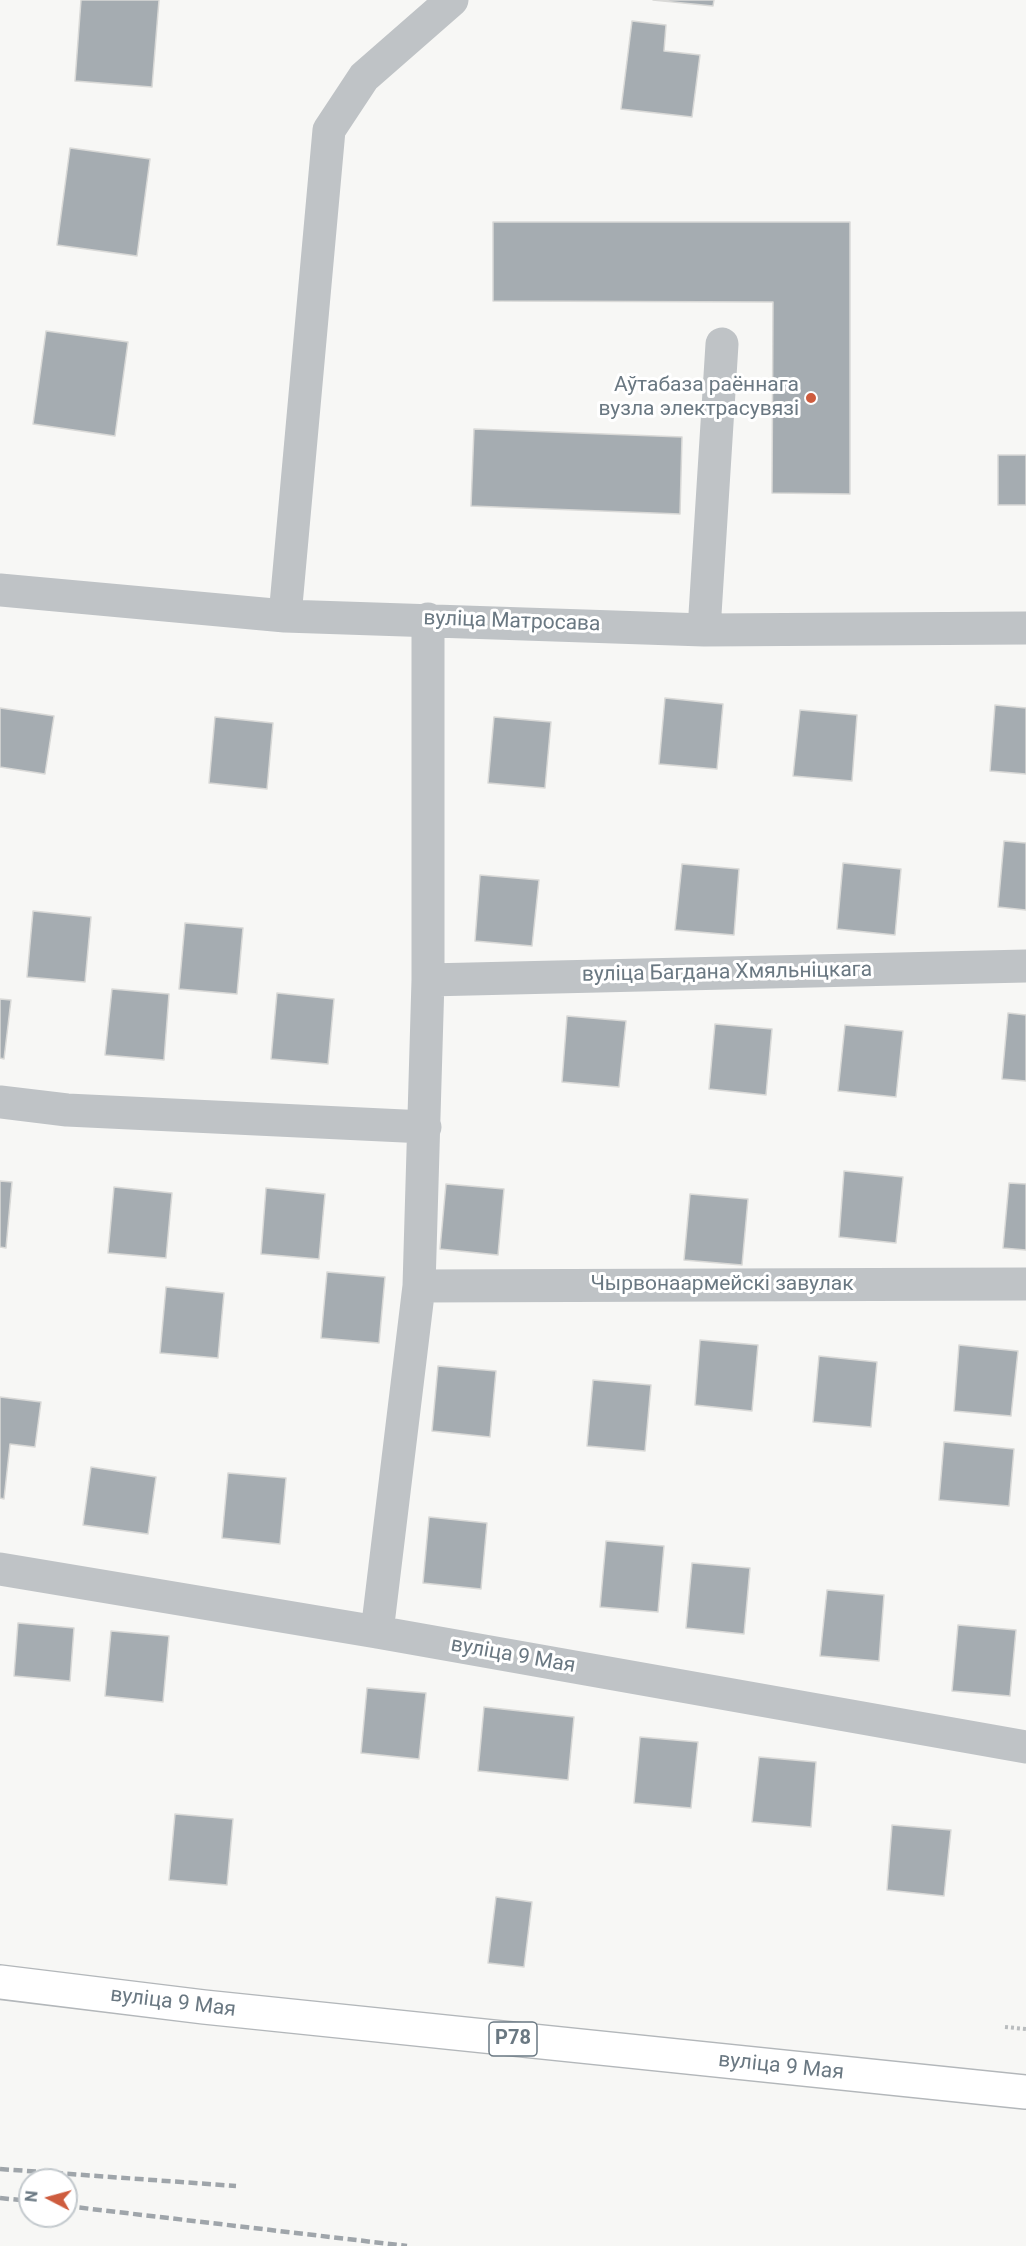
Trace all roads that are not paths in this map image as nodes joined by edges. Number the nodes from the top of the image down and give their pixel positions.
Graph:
1 (452, 0) edge
2 (722, 344) dead end
3 (0, 590) edge
4 (285, 616) junction
5 (428, 619) junction
6 (1026, 628) edge
7 (704, 630) junction
8 (1026, 966) edge
9 (429, 980) junction
10 (0, 1102) edge
11 (425, 1126) junction
12 (1026, 1284) edge
13 (419, 1286) junction
14 (0, 1569) edge
15 (377, 1632) junction
16 (1026, 1747) edge
17 (0, 1982) edge
18 (1026, 2092) edge

1 - 4 street
2 - 7 street
3 - 4 street, вуліца Матросава
4 - 5 street, вуліца Матросава
5 - 7 street, вуліца Матросава
5 - 9 street
6 - 7 street, вуліца Матросава
8 - 9 street, вуліца Багдана Хмяльніцкага
9 - 11 street
10 - 11 street
11 - 13 street
12 - 13 street, Чырвонаармейскі завулак
13 - 15 street
14 - 15 street, вуліца 9 Мая
15 - 16 street, вуліца 9 Мая
17 - 18 main road, вуліца 9 Мая / Р78

